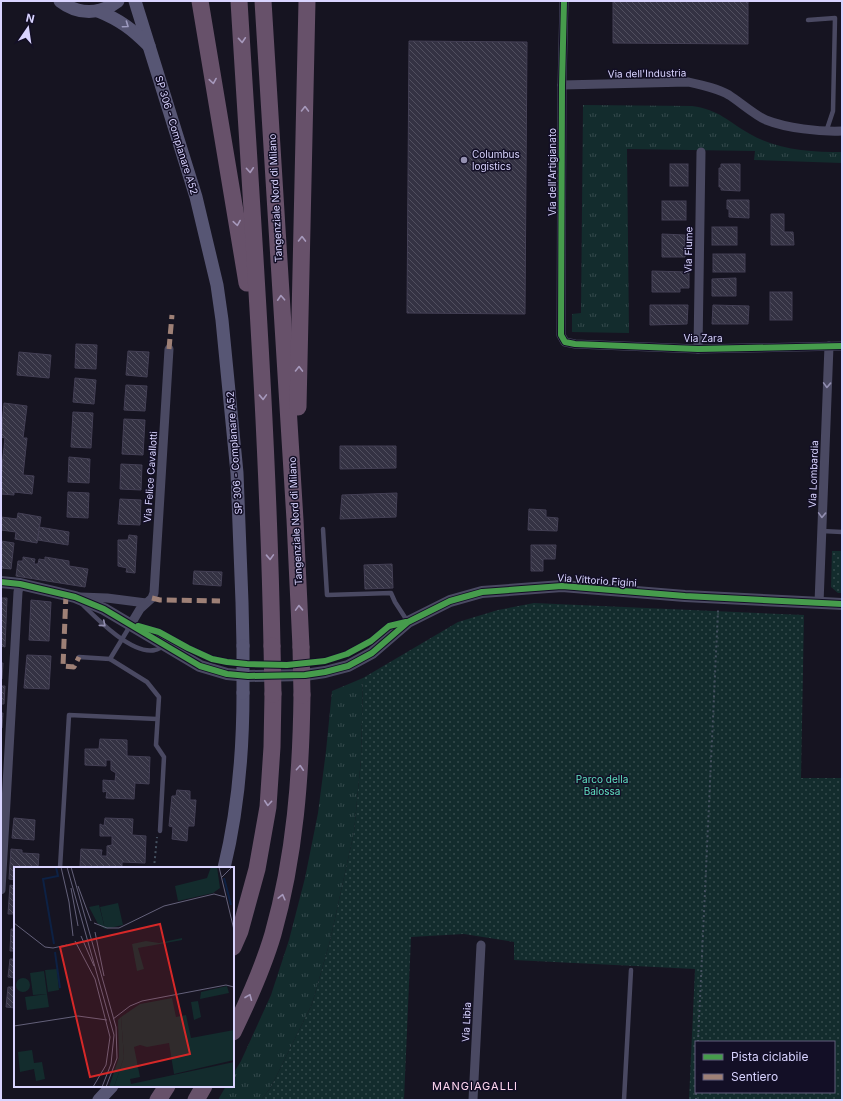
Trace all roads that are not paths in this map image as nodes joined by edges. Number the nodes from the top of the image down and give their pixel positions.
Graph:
1 (60, 1) edge
2 (118, 1) edge
3 (136, 1) edge
4 (200, 1) edge
5 (239, 1) edge
6 (263, 1) edge
7 (307, 1) edge
8 (564, 1) edge
9 (98, 11) junction
10 (808, 20) dead end
11 (149, 46) junction
12 (562, 85) junction
13 (826, 132) junction
14 (842, 132) edge
15 (701, 152) dead end
16 (565, 342) joint
17 (829, 346) junction
18 (842, 346) edge
19 (169, 349) dead end
20 (698, 349) junction
21 (262, 374) junction
22 (295, 520) junction
23 (323, 529) dead end
24 (822, 531) junction
25 (842, 532) edge
26 (1, 582) edge
27 (20, 584) junction
28 (75, 597) junction
29 (146, 603) junction
30 (819, 603) junction
31 (842, 604) edge
32 (408, 622) junction
33 (131, 624) junction
34 (121, 639) junction
35 (164, 646) junction
36 (79, 657) dead end
37 (110, 659) junction
38 (157, 719) junction
39 (160, 831) road end
40 (60, 867) edge
41 (224, 867) edge
42 (1, 890) edge
43 (234, 945) edge
44 (481, 945) dead end
45 (631, 970) dead end
46 (234, 1030) edge
47 (111, 1087) edge
48 (166, 1087) edge
49 (203, 1087) edge
50 (99, 1100) edge
51 (158, 1100) edge
52 (196, 1100) edge
53 (474, 1100) edge
54 (624, 1100) edge

1 - 9 main road
2 - 9 main road
3 - 11 main road, SP 306 - Complanare A52
4 -> 21 highway
5 -> 21 highway
22 -> 6 highway, Tangenziale Nord di Milano
22 -> 7 highway
8 - 12 street, Via dell'Artigianato
9 -> 11 main road
10 - 13 lane
11 - 41 main road, SP 306 - Complanare A52, bridge
12 - 13 street, Via dell'Industria
12 - 16 street, Via dell'Artigianato
13 - 14 street, Via dell'Industria
15 - 20 street, Via Fiume
16 - 20 street, Via Zara
17 - 18 street, Via Zara
17 - 20 street, Via Zara
17 -> 24 street, Via Lombardia
19 - 29 street, Via Felice Cavallotti
21 -> 43 highway, bridge
46 -> 22 highway, Tangenziale Nord di Milano, bridge
23 - 32 lane
24 - 25 lane
24 - 30 street, Via Lombardia
26 - 27 street, Via Vittorio Figini
27 - 28 street, Via Vittorio Figini
27 - 42 street
28 - 29 street
28 - 33 street, Via Vittorio Figini
28 -> 34 lane
29 - 33 street, Via Felice Cavallotti
30 - 31 street, Via Vittorio Figini
30 - 32 street, Via Vittorio Figini
32 - 35 street, Via Vittorio Figini
33 - 34 lane
33 - 35 street, Via Vittorio Figini
34 - 35 lane
34 - 37 lane
36 - 37 lane
37 - 38 lane
38 - 39 lane
38 - 40 lane
44 - 53 street, Via Libia
45 - 54 lane
47 - 50 main road
48 - 51 highway
49 - 52 highway

